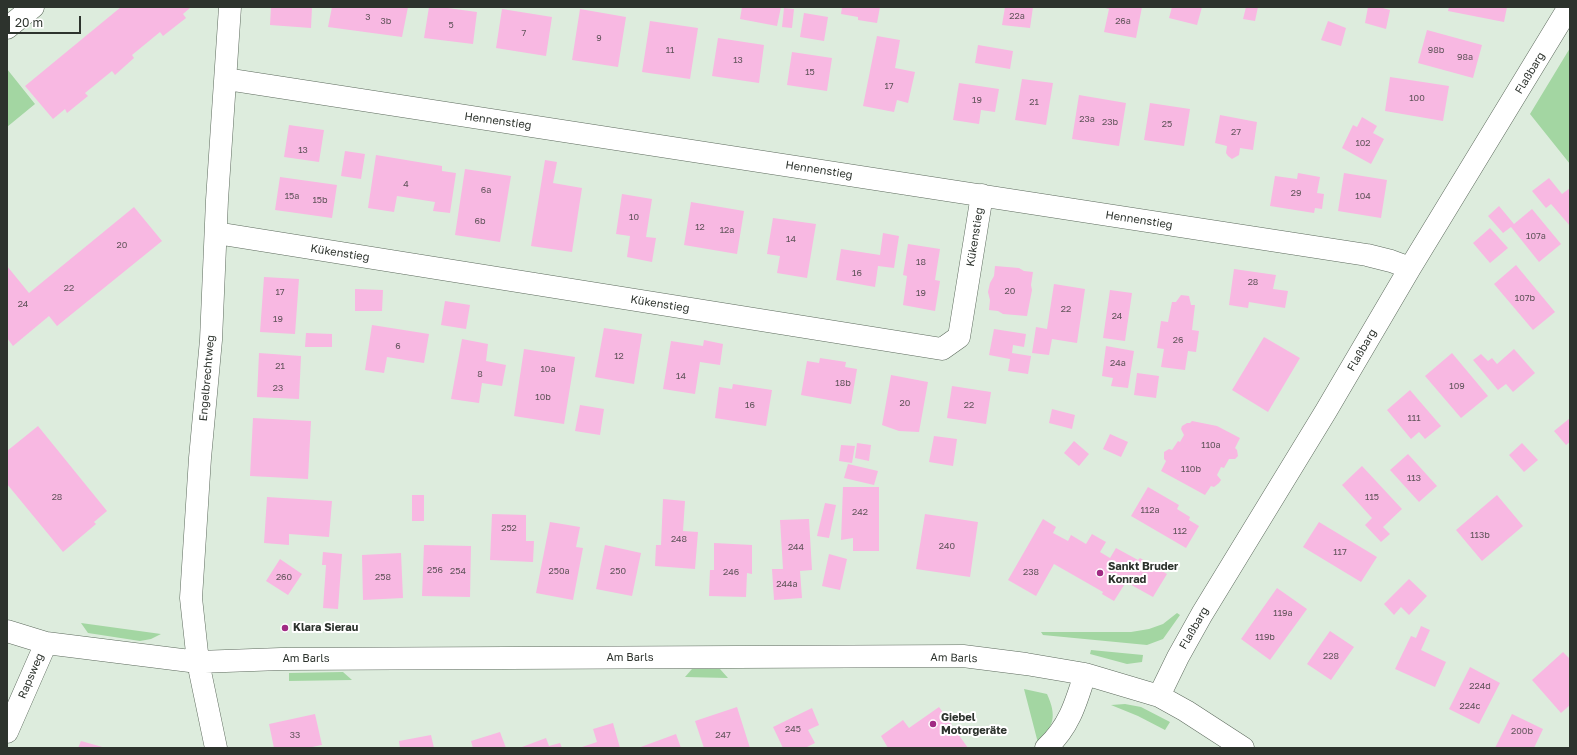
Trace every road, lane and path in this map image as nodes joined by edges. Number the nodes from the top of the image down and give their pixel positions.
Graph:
1 (34, 7) edge
2 (230, 7) edge
3 (1570, 7) edge
4 (7, 28) edge
5 (226, 79) junction
6 (982, 195) junction
7 (216, 233) junction
8 (1410, 268) junction
9 (7, 631) edge
10 (46, 643) junction
11 (198, 662) junction
12 (1085, 674) junction
13 (1159, 696) junction
14 (7, 732) edge
15 (1243, 746) edge
16 (216, 748) edge
17 (1046, 748) edge

1 - 4 street
2 - 5 street, Engelbrechtweg
3 - 8 street, Flaßbarg
5 - 6 street, Hennenstieg
5 - 7 street, Engelbrechtweg
6 - 7 street, Kükenstieg
6 - 8 street, Hennenstieg
7 - 11 street, Engelbrechtweg
8 - 13 street, Flaßbarg
9 - 10 street, Am Barls
10 - 11 street, Am Barls
10 - 14 street, Rapsweg
11 - 12 street, Am Barls
11 - 16 street, Engelbrechtweg
12 - 13 street, Am Barls
12 - 17 street
13 - 15 street, Am Barls

